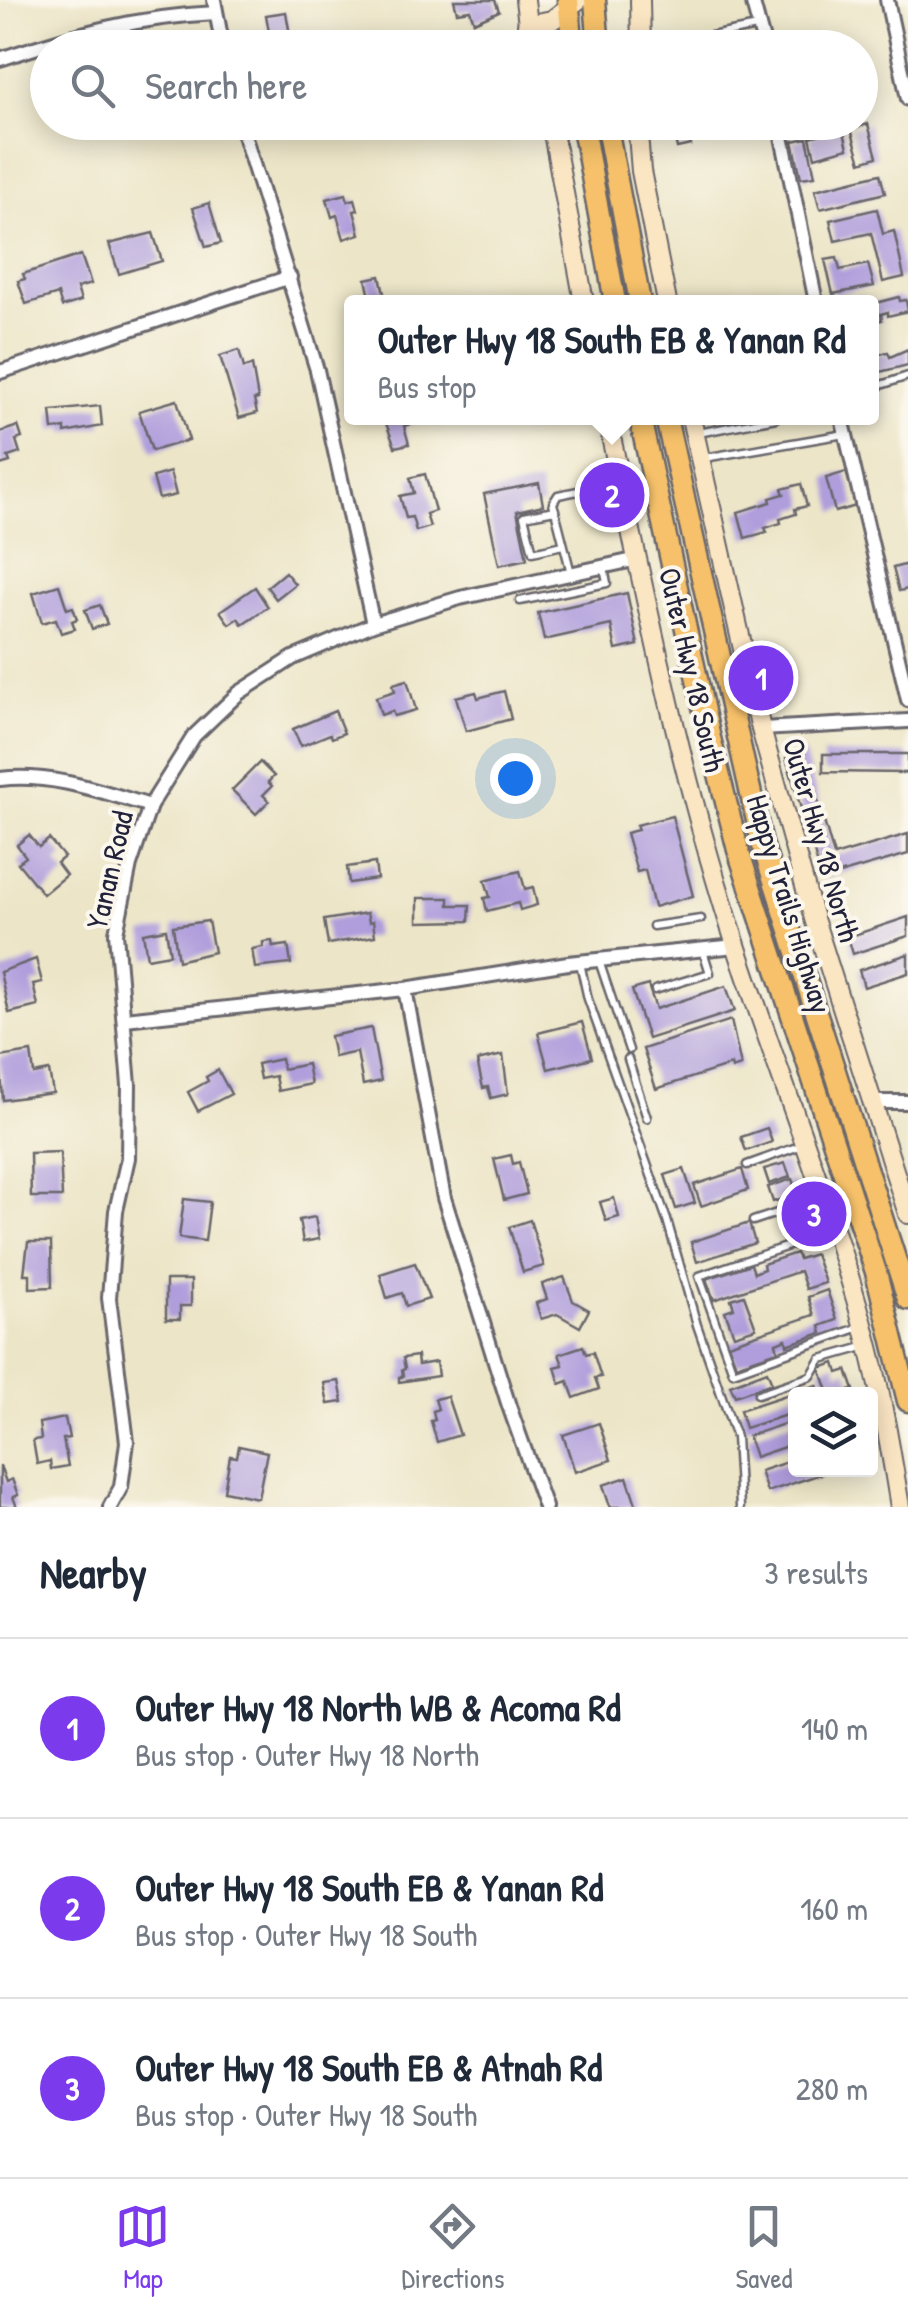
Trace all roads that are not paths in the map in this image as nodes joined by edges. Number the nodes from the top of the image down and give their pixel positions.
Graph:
1 (525, 0) edge
2 (595, 0) edge
3 (640, 0) edge
4 (752, 0) edge
5 (888, 0) edge
6 (572, 2) edge
7 (215, 7) edge
8 (527, 25) junction
9 (759, 26) junction
10 (90, 30) edge
11 (528, 30) edge
12 (573, 30) edge
13 (597, 30) edge
14 (641, 30) edge
15 (739, 30) edge
16 (760, 30) edge
17 (30, 49) edge
18 (0, 59) edge
19 (908, 99) edge
20 (246, 140) edge
21 (554, 140) edge
22 (585, 140) edge
23 (609, 140) edge
24 (638, 140) edge
25 (782, 140) edge
26 (290, 277) junction
27 (583, 295) edge
28 (614, 295) edge
29 (639, 295) edge
30 (666, 295) edge
31 (815, 295) edge
32 (0, 372) edge
33 (908, 376) edge
34 (879, 386) edge
35 (609, 425) edge
36 (642, 425) edge
37 (668, 425) edge
38 (844, 425) edge
39 (692, 426) edge
40 (846, 434) junction
41 (700, 458) junction
42 (621, 482) junction
43 (555, 510) junction
44 (564, 545) junction
45 (638, 560) junction
46 (604, 567) junction
47 (571, 574) junction
48 (520, 600) dead end
49 (373, 624) junction
50 (908, 700) edge
51 (908, 722) edge
52 (760, 729) junction
53 (0, 780) edge
54 (150, 806) junction
55 (700, 919) dead end
56 (653, 926) dead end
57 (736, 946) junction
58 (702, 950) junction
59 (598, 960) junction
60 (580, 962) junction
61 (405, 989) junction
62 (655, 990) dead end
63 (125, 1019) junction
64 (629, 1050) dead end
65 (628, 1059) dead end
66 (873, 1102) junction
67 (908, 1102) edge
68 (646, 1118) dead end
69 (806, 1144) junction
70 (746, 1165) dead end
71 (824, 1197) junction
72 (908, 1214) edge
73 (753, 1221) dead end
74 (835, 1231) junction
75 (908, 1298) edge
76 (863, 1326) junction
77 (868, 1346) junction
78 (758, 1394) dead end
79 (908, 1401) edge
80 (110, 1507) edge
81 (546, 1507) edge
82 (740, 1507) edge
83 (900, 1507) edge

1 - 8 street
2 - 13 main road
3 - 14 street
4 - 9 street
5 - 19 street
6 - 8 street
6 - 12 main road
7 - 10 street
8 - 11 street
9 - 15 lane
9 - 16 street
17 - 18 street
20 - 26 street
21 - 27 street
22 - 28 main road
23 - 29 main road
24 - 30 street
25 - 31 street
26 - 32 street
26 - 49 street
33 - 34 lane
35 - 42 street, Outer Hwy 18 South
36 - 79 main road, Happy Trails Highway
37 - 75 main road, Happy Trails Highway
38 - 40 street
39 - 41 street, Outer Hwy 18 North
40 - 41 lane
40 - 50 street
41 - 52 street, Outer Hwy 18 North
42 - 43 lane
42 - 45 street, Outer Hwy 18 South
43 - 44 lane
43 - 44 lane
44 - 47 lane
45 - 46 street, Yanan Road
45 - 57 street, Outer Hwy 18 South
46 - 47 street, Yanan Road
46 - 48 lane
47 - 49 street, Yanan Road
49 - 54 street, Yanan Road
51 - 52 street
52 - 66 street, Outer Hwy 18 North
53 - 54 street
54 - 63 street, Yanan Road
55 - 56 lane
57 - 58 street
57 - 69 street, Outer Hwy 18 South
58 - 59 street
58 - 62 lane
59 - 60 street
59 - 64 lane
60 - 61 street
60 - 82 lane
61 - 63 street
61 - 81 street
63 - 80 street, Yanan Road
65 - 68 lane
66 - 67 street
66 - 72 street, Outer Hwy 18 North
69 - 70 lane
69 - 71 street, Outer Hwy 18 South
71 - 73 lane
71 - 74 street, Outer Hwy 18 South
74 - 76 street, Outer Hwy 18 South
74 - 76 lane
76 - 77 street, Outer Hwy 18 South
77 - 78 lane
77 - 83 street, Outer Hwy 18 South

